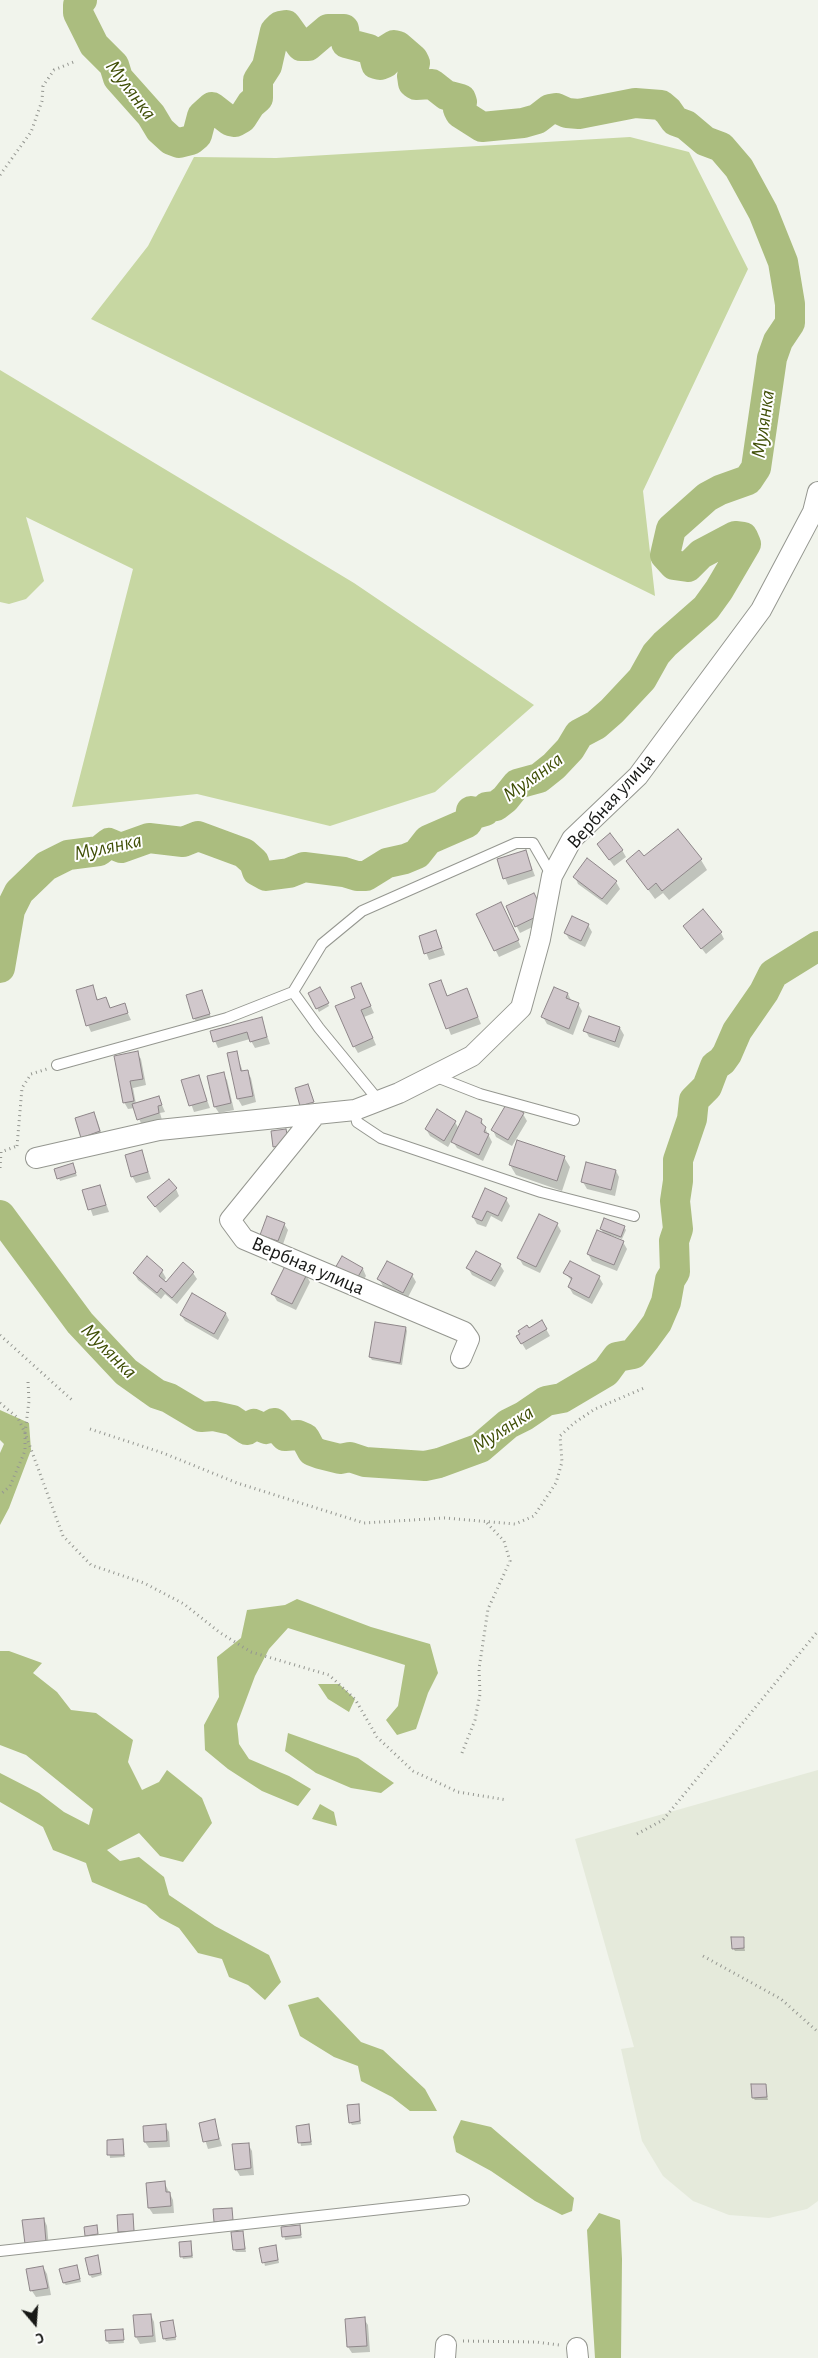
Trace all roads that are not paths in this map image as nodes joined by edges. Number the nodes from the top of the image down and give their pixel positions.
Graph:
1 (818, 492) edge
2 (552, 876) junction
3 (293, 992) junction
4 (57, 1065) road end
5 (433, 1076) junction
6 (379, 1100) junction
7 (355, 1110) junction
8 (316, 1114) junction
9 (574, 1120) dead end
10 (36, 1158) dead end
11 (634, 1216) dead end
12 (461, 1358) dead end
13 (464, 2200) dead end
14 (0, 2251) edge

1 - 2 street, Вербная улица
2 - 3 lane
2 - 5 street, Вербная улица
3 - 4 lane
3 - 6 lane
5 - 6 street, Вербная улица
5 - 9 lane
6 - 7 street, Вербная улица
7 - 8 street, Вербная улица
7 - 11 lane
8 - 10 street, Вербная улица
8 - 12 street, Вербная улица
13 - 14 lane

